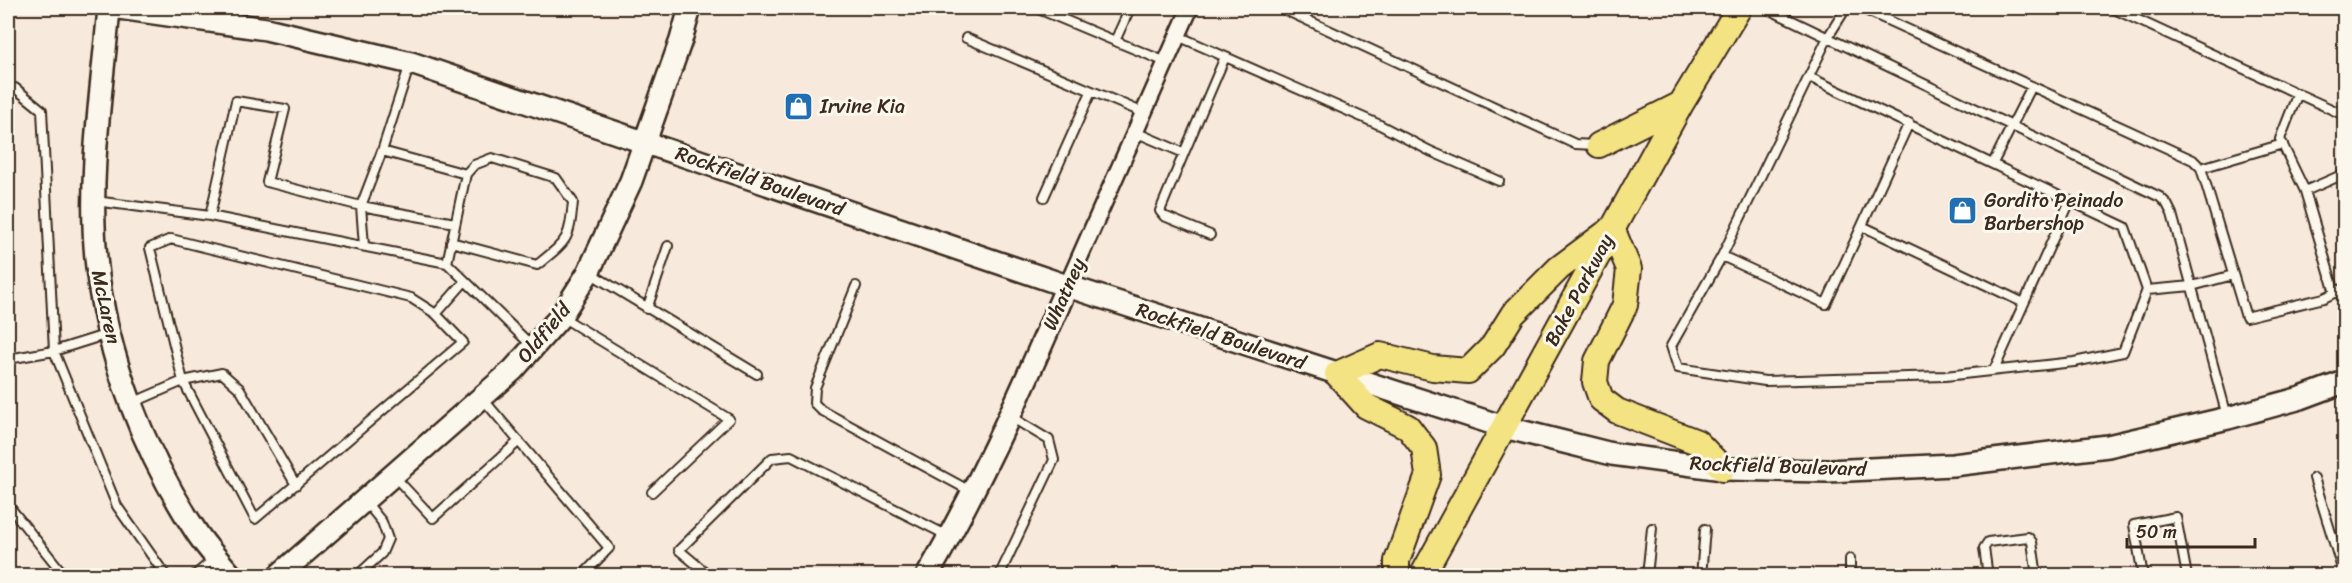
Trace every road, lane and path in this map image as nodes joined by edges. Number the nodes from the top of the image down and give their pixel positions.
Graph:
1 (110, 8) edge
2 (119, 8) edge
3 (690, 8) edge
4 (1036, 8) edge
5 (1130, 8) edge
6 (1190, 8) edge
7 (1281, 8) edge
8 (1738, 8) edge
9 (1766, 8) edge
10 (1846, 8) edge
11 (1861, 8) edge
12 (2112, 8) edge
13 (1178, 36) junction
14 (1828, 37) junction
15 (966, 38) dead end
16 (1115, 41) junction
17 (1225, 57) junction
18 (1166, 62) junction
19 (411, 63) junction
20 (1809, 77) junction
21 (2032, 86) junction
22 (8, 88) edge
23 (1091, 92) junction
24 (2298, 93) junction
25 (1681, 104) junction
26 (1144, 113) junction
27 (2344, 115) edge
28 (1909, 123) junction
29 (2012, 125) junction
30 (1135, 132) junction
31 (645, 142) junction
32 (2283, 144) junction
33 (1599, 145) joint
34 (381, 151) junction
35 (1184, 153) junction
36 (1993, 163) junction
37 (2201, 168) junction
38 (466, 174) junction
39 (2344, 174) edge
40 (1499, 181) dead end
41 (2305, 191) junction
42 (1044, 197) dead end
43 (95, 201) junction
44 (2070, 201) junction
45 (361, 206) junction
46 (210, 216) junction
47 (455, 223) junction
48 (1862, 226) junction
49 (1612, 228) junction
50 (1210, 234) dead end
51 (451, 242) junction
52 (364, 246) junction
53 (668, 246) dead end
54 (1722, 256) junction
55 (447, 263) junction
56 (588, 273) junction
57 (2233, 275) junction
58 (465, 281) junction
59 (856, 286) dead end
60 (1067, 286) junction
61 (2192, 286) junction
62 (2344, 288) edge
63 (2147, 290) junction
64 (2335, 293) junction
65 (2024, 303) junction
66 (647, 309) junction
67 (436, 314) junction
68 (561, 316) junction
69 (110, 333) junction
70 (533, 347) junction
71 (54, 351) junction
72 (8, 359) edge
73 (1994, 370) junction
74 (757, 374) dead end
75 (1337, 374) junction
76 (183, 381) junction
77 (2344, 382) edge
78 (482, 398) junction
79 (132, 403) junction
80 (1011, 417) junction
81 (2228, 418) junction
82 (1503, 428) junction
83 (519, 441) junction
84 (1723, 469) junction
85 (393, 475) junction
86 (2314, 478) dead end
87 (296, 485) junction
88 (652, 492) dead end
89 (973, 493) junction
90 (364, 500) junction
91 (8, 506) edge
92 (1652, 528) dead end
93 (1705, 529) dead end
94 (950, 536) junction
95 (216, 557) junction
96 (1850, 560) dead end
97 (2344, 575) edge
98 (65, 576) edge
99 (166, 576) edge
100 (194, 576) edge
101 (232, 576) edge
102 (278, 576) edge
103 (357, 576) edge
104 (582, 576) edge
105 (710, 576) edge
106 (927, 576) edge
107 (999, 576) edge
108 (1397, 576) edge
109 (1422, 576) edge
110 (1647, 576) edge
111 (1701, 576) edge
112 (1850, 576) edge
113 (1988, 576) edge
114 (2037, 576) edge
115 (2143, 576) edge
116 (2187, 576) edge

1 - 43 street, McLaren
2 - 19 street, Rockfield Boulevard
3 - 31 street, Oldfield
4 - 16 lane
5 - 16 lane
6 - 13 street, Whatney
7 - 33 lane
8 - 25 main road, Bake Parkway
9 - 14 lane
10 - 14 lane
11 - 21 lane
12 - 24 lane
13 - 17 lane
13 - 18 street, Whatney
14 - 20 lane
14 - 29 lane
15 - 23 lane
16 - 18 lane
17 - 35 lane
17 - 40 lane
18 - 26 street, Whatney
19 - 31 street, Rockfield Boulevard
19 - 34 lane
20 - 28 lane
20 - 54 lane
21 - 29 lane
21 - 37 lane
22 - 71 lane
23 - 26 lane
23 - 42 lane
24 - 27 lane
24 - 32 lane
25 - 33 main road
25 - 49 main road, Bake Parkway
26 - 30 street, Whatney
28 - 36 lane
28 - 48 lane
29 - 36 lane
29 - 61 lane
30 - 35 lane
30 - 60 street, Whatney
31 - 56 street, Oldfield
31 - 60 street, Rockfield Boulevard
32 - 37 lane
32 - 41 lane
34 - 38 lane
34 - 45 lane
35 - 50 lane
36 - 44 lane
37 - 57 lane
38 - 47 lane
38 - 51 lane
39 - 41 lane
41 - 64 lane
43 - 46 lane
43 - 69 street, McLaren
44 - 63 lane
44 - 65 lane
45 - 46 lane
45 - 47 lane
45 - 52 lane
46 - 52 lane
47 - 51 lane
48 - 54 lane
48 - 65 lane
49 - 75 main road
49 - 82 main road, Bake Parkway
49 - 84 main road
51 - 55 lane
52 - 55 lane
53 - 66 lane
54 - 73 lane
55 - 58 lane
56 - 66 lane
56 - 68 street, Oldfield
57 - 61 lane
57 - 64 lane
58 - 67 lane
58 - 70 lane
59 - 89 lane
60 - 75 street, Rockfield Boulevard
60 - 80 street, Whatney
61 - 63 lane
61 - 81 lane
62 - 64 lane
63 - 73 lane
65 - 73 lane
66 - 74 lane
67 - 76 lane
67 - 87 lane
68 - 70 street, Oldfield
68 - 88 lane
69 - 71 lane
69 - 79 street, McLaren
70 - 78 street, Oldfield
71 - 72 lane
71 - 99 lane
75 - 82 street, Rockfield Boulevard
75 - 108 main road
76 - 79 lane
76 - 87 lane
76 - 87 lane
77 - 81 street, Rockfield Boulevard
78 - 83 lane
78 - 85 street, Oldfield
79 - 95 street, McLaren
80 - 89 street, Whatney
80 - 107 lane
81 - 84 street, Rockfield Boulevard
82 - 84 street, Rockfield Boulevard
82 - 109 main road, Bake Parkway
83 - 85 lane
83 - 104 lane
85 - 90 street, Oldfield
86 - 97 lane
89 - 94 street, Whatney
90 - 102 street, Oldfield
90 - 103 lane
91 - 98 lane
92 - 110 lane
93 - 111 lane
94 - 105 lane
94 - 106 street, Whatney
95 - 100 lane
95 - 101 street, McLaren
96 - 112 lane
113 - 114 lane
115 - 116 lane

